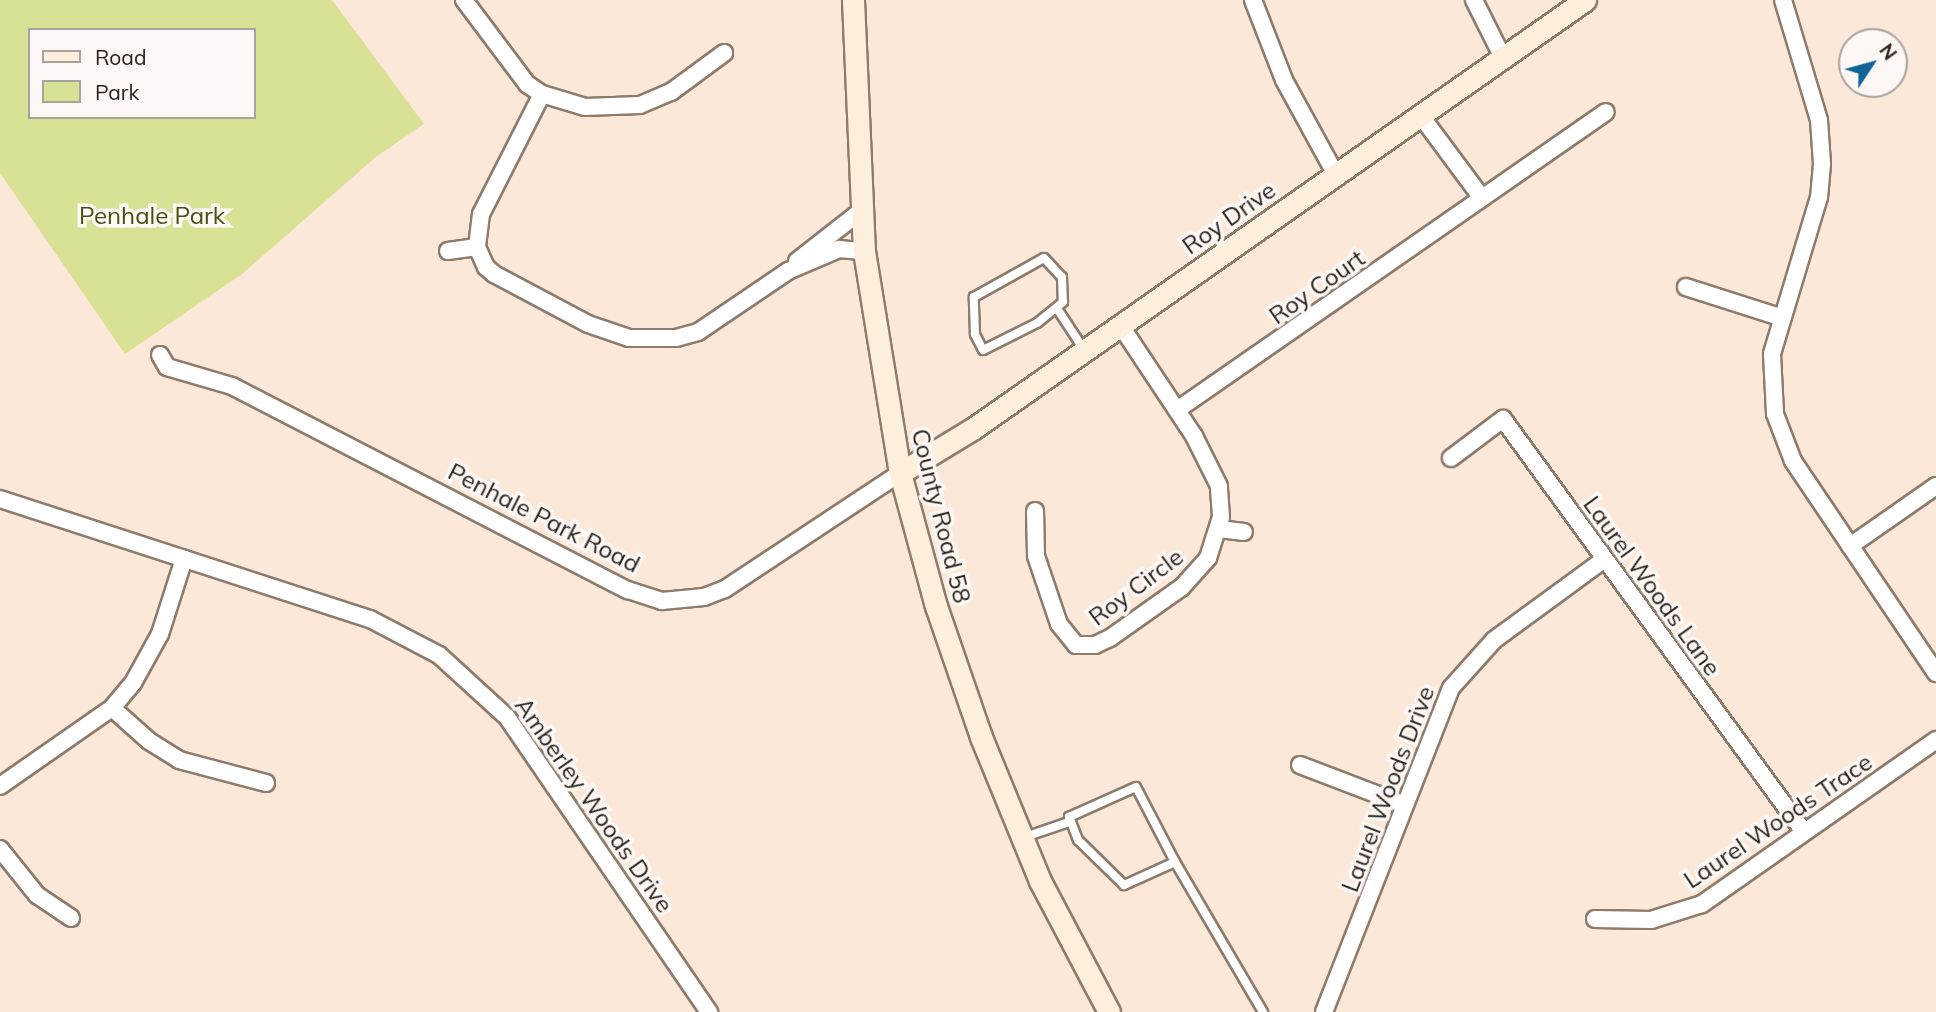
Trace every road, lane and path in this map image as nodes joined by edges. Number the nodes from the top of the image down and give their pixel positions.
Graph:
1 (464, 0) edge
2 (853, 0) edge
3 (1253, 0) edge
4 (1474, 0) edge
5 (1585, 0) edge
6 (1789, 2) edge
7 (724, 53) dead end
8 (1503, 58) junction
9 (542, 94) junction
10 (1606, 112) dead end
11 (1421, 116) junction
12 (1336, 175) junction
13 (1482, 198) junction
14 (861, 211) junction
15 (477, 247) junction
16 (448, 251) dead end
17 (864, 251) junction
18 (788, 271) junction
19 (1686, 287) dead end
20 (1058, 310) junction
21 (1780, 317) junction
22 (1121, 326) junction
23 (1084, 351) junction
24 (160, 355) dead end
25 (1177, 410) junction
26 (1451, 458) dead end
27 (900, 473) junction
28 (1936, 486) edge
29 (0, 499) edge
30 (1035, 511) dead end
31 (1219, 529) junction
32 (1244, 532) dead end
33 (1850, 546) junction
34 (184, 559) junction
35 (1602, 561) junction
36 (1936, 673) edge
37 (112, 708) junction
38 (1936, 740) edge
39 (1300, 765) dead end
40 (266, 783) dead end
41 (0, 786) edge
42 (1405, 805) junction
43 (1069, 822) junction
44 (1804, 832) junction
45 (1022, 838) junction
46 (0, 849) edge
47 (1175, 862) junction
48 (71, 918) dead end
49 (1595, 919) dead end
50 (709, 1012) edge
51 (1109, 1012) edge
52 (1264, 1012) edge
53 (1324, 1012) edge

1 - 9 street
2 - 14 street, County Road 58
3 - 12 street
4 - 8 street
5 - 8 street, Roy Drive
6 - 21 street
7 - 9 street
8 - 11 street, Roy Drive
9 - 15 street
10 - 13 street, Roy Court
11 - 12 street, Roy Drive
11 - 13 street
12 - 22 street, Roy Drive
13 - 25 street, Roy Court
14 - 17 street, County Road 58
14 - 18 street
15 - 16 street
15 - 18 street
17 - 18 street
17 - 27 street, County Road 58
19 - 21 street
20 - 20 lane
20 - 23 lane
21 - 33 street
22 - 23 street, Roy Drive
22 - 25 street, Roy Circle
23 - 27 street, Roy Drive
24 - 27 street, Penhale Park Road
25 - 31 street, Roy Circle
26 - 35 street, Laurel Woods Lane
27 - 45 street, County Road 58
28 - 33 street
29 - 34 street, Amberley Woods Drive
30 - 31 street, Roy Circle
31 - 32 street
33 - 36 street
34 - 37 street
34 - 50 street, Amberley Woods Drive
35 - 42 street, Laurel Woods Drive
35 - 44 street, Laurel Woods Lane
37 - 40 street
37 - 41 street
38 - 44 street, Laurel Woods Trace
39 - 42 street
42 - 53 street, Laurel Woods Drive
43 - 45 lane
43 - 47 lane
43 - 47 lane
44 - 49 street, Laurel Woods Trace
45 - 51 street, County Road 58
46 - 48 street
47 - 52 lane

